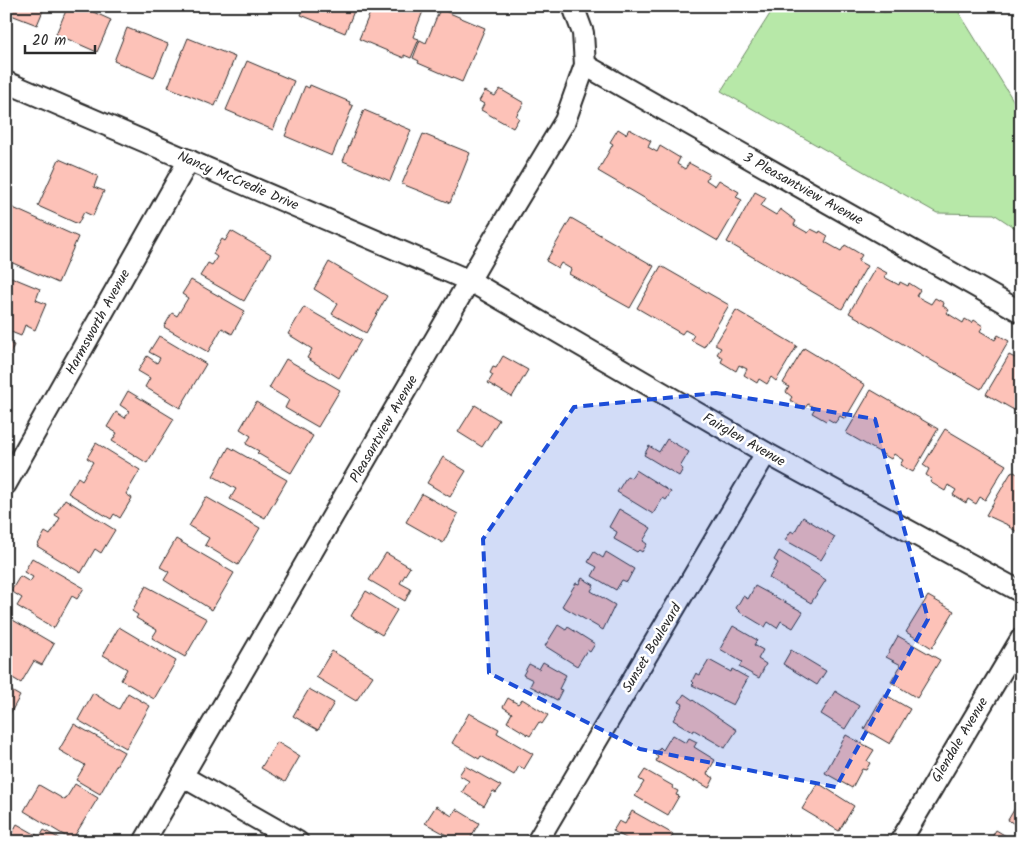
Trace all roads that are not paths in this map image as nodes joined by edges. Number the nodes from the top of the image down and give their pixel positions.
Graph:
1 (573, 6) edge
2 (585, 65) junction
3 (6, 82) edge
4 (189, 160) junction
5 (470, 281) junction
6 (1021, 312) edge
7 (766, 453) junction
8 (6, 484) edge
9 (1021, 592) edge
10 (1021, 639) edge
11 (182, 776) junction
12 (144, 842) edge
13 (298, 842) edge
14 (537, 842) edge
15 (900, 842) edge

1 - 2 street, Pleasantview Avenue
2 - 5 street, Pleasantview Avenue
2 - 6 street, 3 Pleasantview Avenue
3 - 4 street, Nancy McCredie Drive
4 - 5 street, Nancy McCredie Drive
4 - 8 street, Harmsworth Avenue
5 - 7 street, Fairglen Avenue
5 - 11 street, Pleasantview Avenue
7 - 9 street, Fairglen Avenue
7 - 14 street, Sunset Boulevard
10 - 15 street, Glendale Avenue
11 - 12 street, Pleasantview Avenue
11 - 13 street

